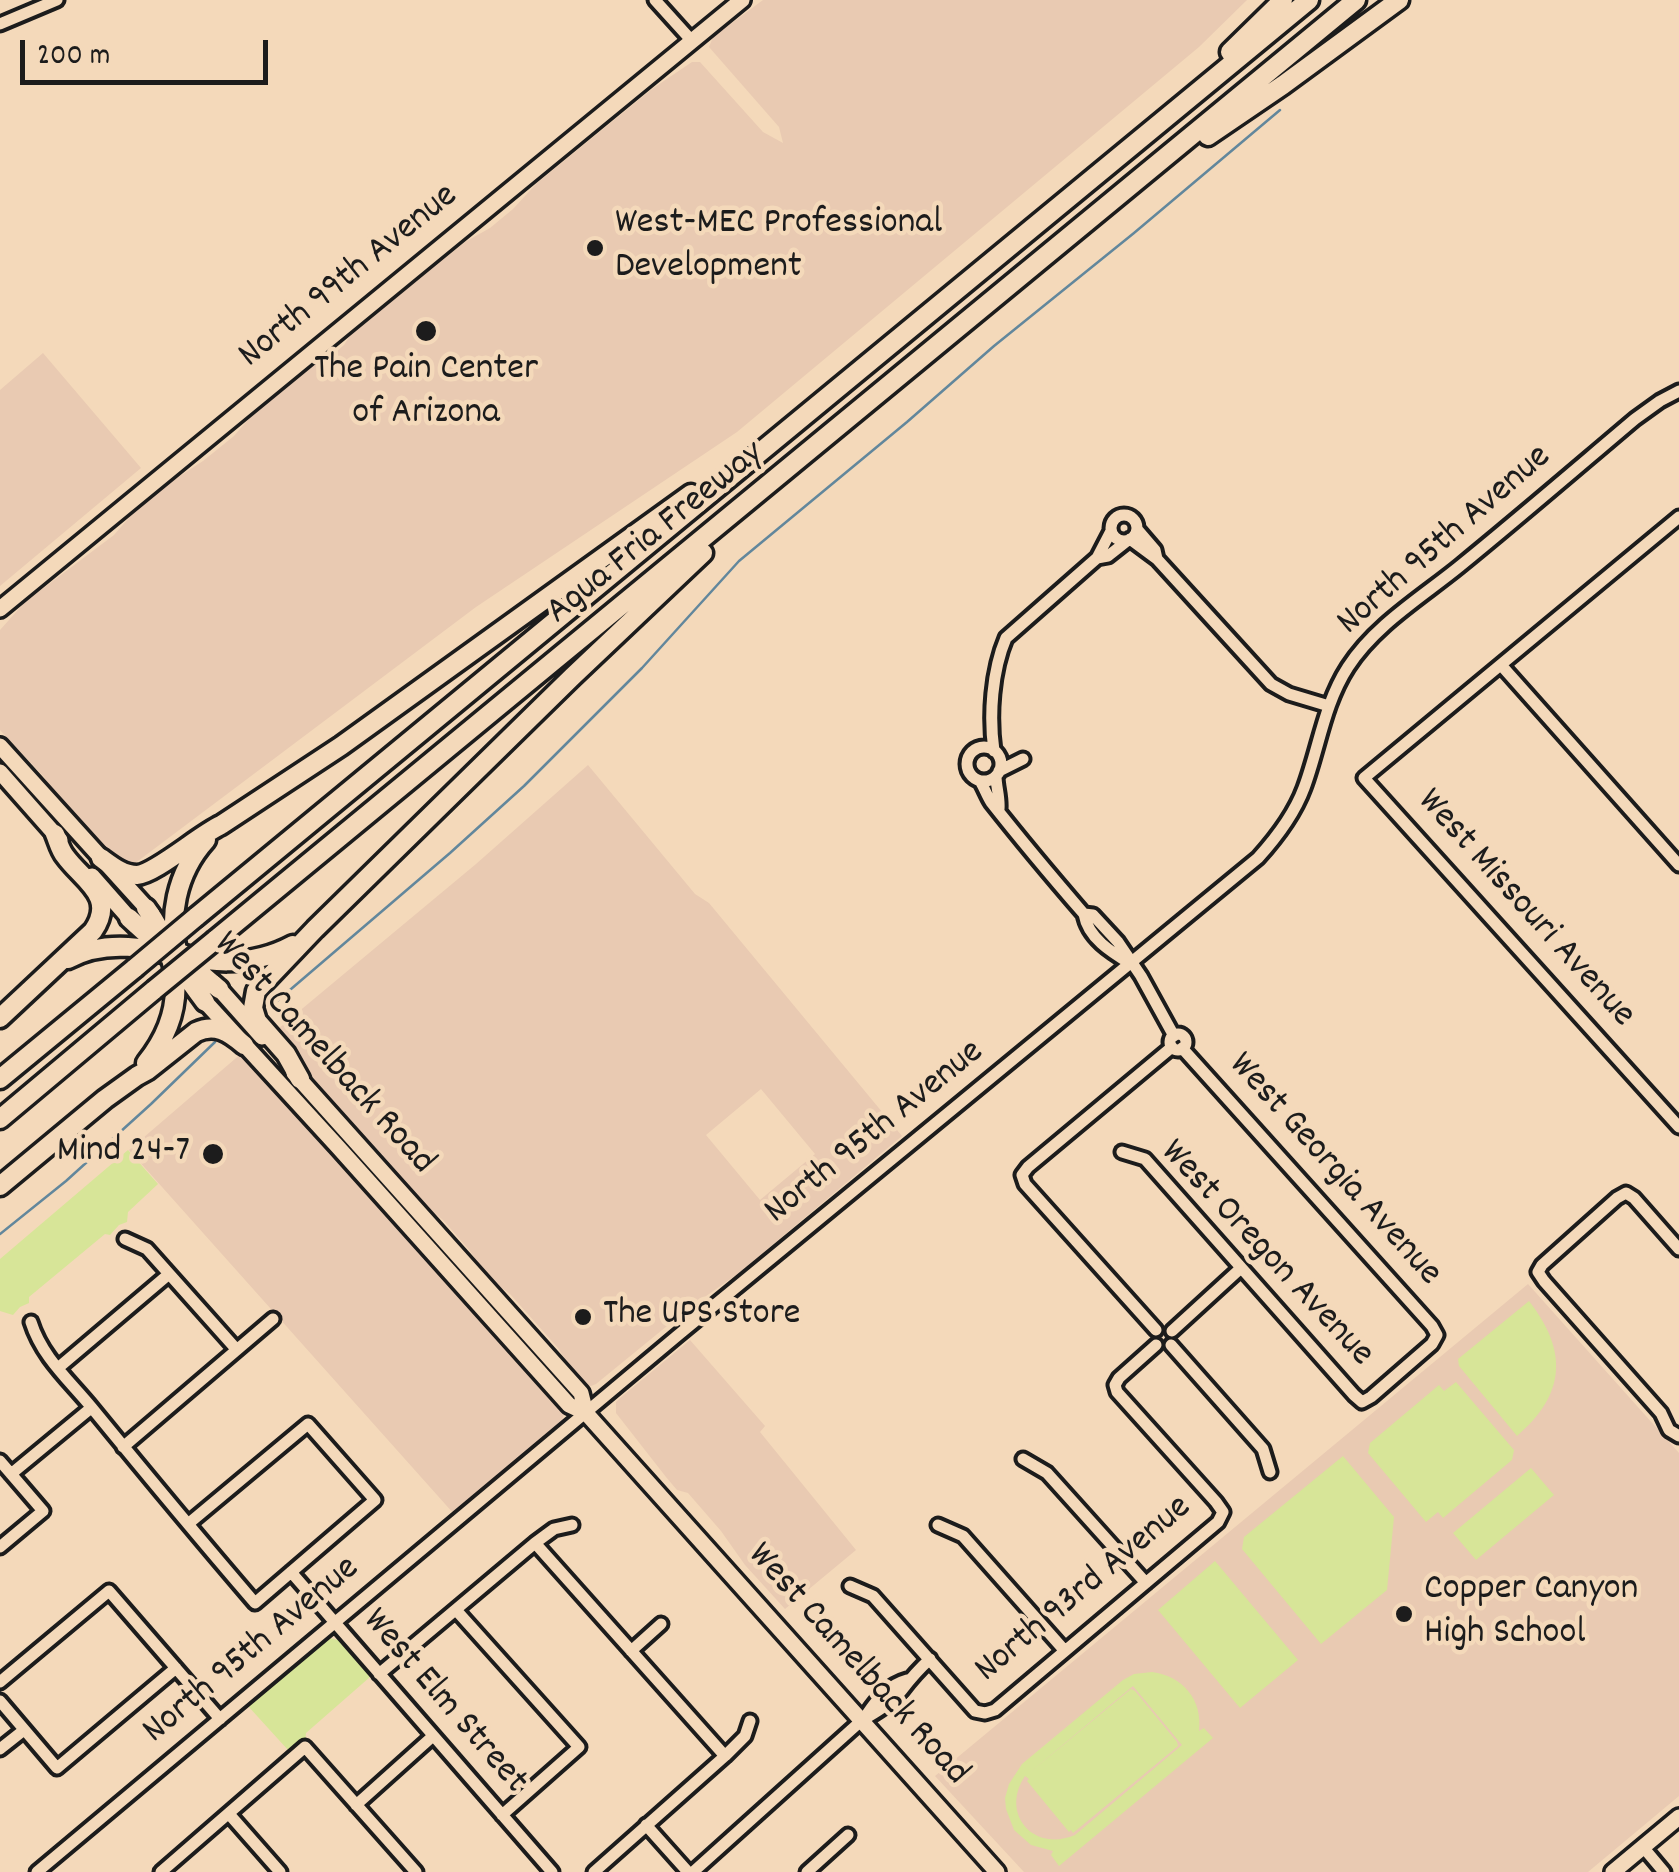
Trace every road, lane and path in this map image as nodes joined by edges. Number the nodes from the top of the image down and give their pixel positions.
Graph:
1 (656, 0) edge
2 (742, 0) edge
3 (1284, 0) edge
4 (1309, 0) edge
5 (1356, 0) edge
6 (1399, 0) edge
7 (51, 1) edge
8 (0, 24) edge
9 (692, 42) junction
10 (1107, 166) junction
11 (1128, 189) junction
12 (1679, 390) edge
13 (795, 424) junction
14 (815, 448) junction
15 (1679, 518) edge
16 (1111, 531) junction
17 (1131, 536) junction
18 (1097, 558) junction
19 (0, 609) edge
20 (1501, 665) junction
21 (1329, 706) junction
22 (992, 719) junction
23 (0, 746) edge
24 (973, 752) junction
25 (996, 754) junction
26 (0, 772) edge
27 (998, 773) junction
28 (980, 781) junction
29 (999, 809) junction
30 (221, 825) junction
31 (54, 834) junction
32 (101, 858) junction
33 (1679, 865) edge
34 (138, 913) junction
35 (315, 928) junction
36 (174, 954) junction
37 (1131, 964) junction
38 (56, 966) junction
39 (212, 996) junction
40 (0, 1018) edge
41 (1176, 1044) junction
42 (244, 1045) junction
43 (136, 1076) junction
44 (0, 1079) edge
45 (300, 1079) junction
46 (0, 1120) edge
47 (1679, 1127) edge
48 (328, 1136) junction
49 (1122, 1152) dead end
50 (0, 1186) edge
51 (424, 1218) junction
52 (125, 1239) dead end
53 (1679, 1249) edge
54 (1241, 1268) junction
55 (169, 1274) junction
56 (464, 1288) junction
57 (273, 1319) dead end
58 (31, 1322) dead end
59 (1156, 1330) junction
60 (1172, 1331) junction
61 (1156, 1345) junction
62 (1171, 1345) junction
63 (236, 1350) junction
64 (58, 1368) junction
65 (1362, 1402) joint
66 (92, 1408) junction
67 (586, 1413) junction
68 (1661, 1413) junction
69 (1679, 1427) edge
70 (1679, 1436) edge
71 (123, 1446) junction
72 (1023, 1460) dead end
73 (0, 1461) edge
74 (1270, 1472) dead end
75 (11, 1474) junction
76 (188, 1524) junction
77 (572, 1525) dead end
78 (938, 1525) dead end
79 (535, 1543) junction
80 (0, 1547) edge
81 (291, 1572) junction
82 (1146, 1583) junction
83 (850, 1586) dead end
84 (456, 1610) junction
85 (335, 1624) junction
86 (662, 1624) dead end
87 (630, 1650) junction
88 (1065, 1651) junction
89 (930, 1659) junction
90 (176, 1668) junction
91 (379, 1674) junction
92 (0, 1682) edge
93 (0, 1701) edge
94 (220, 1718) junction
95 (750, 1721) dead end
96 (861, 1722) junction
97 (24, 1730) junction
98 (433, 1736) junction
99 (0, 1750) edge
100 (725, 1756) junction
101 (356, 1805) junction
102 (229, 1814) junction
103 (502, 1815) junction
104 (1679, 1817) edge
105 (646, 1826) junction
106 (848, 1835) dead end
107 (1643, 1848) junction
108 (37, 1872) edge
109 (161, 1872) edge
110 (280, 1872) edge
111 (416, 1872) edge
112 (552, 1872) edge
113 (594, 1872) edge
114 (690, 1872) edge
115 (806, 1872) edge
116 (996, 1872) edge
117 (1613, 1872) edge
118 (1664, 1872) edge

1 - 9 street
2 - 9 main road, North 99th Avenue
3 - 10 highway
4 - 10 highway, Agua Fria Freeway
5 - 11 highway, Agua Fria Freeway
6 - 11 highway
7 - 8 street
9 - 19 main road, North 99th Avenue
10 - 13 highway, Agua Fria Freeway
11 - 14 highway, Agua Fria Freeway
12 - 21 street, North 95th Avenue
13 - 30 highway
13 - 44 highway, Agua Fria Freeway, bridge
14 - 35 highway
14 - 46 highway, Agua Fria Freeway, bridge
15 - 20 street
16 - 17 street
16 - 17 street
16 - 18 street
17 - 18 street
17 - 21 street
18 - 22 street
20 - 33 street
20 - 47 street, West Missouri Avenue
21 - 37 street, North 95th Avenue
22 - 24 street
22 - 25 street
23 - 32 main road
24 - 25 street
24 - 28 street
25 - 27 street
25 - 27 street
26 - 31 main road
27 - 28 street
27 - 29 street
28 - 29 street, West Georgia Avenue
29 - 37 street, West Georgia Avenue
30 - 32 highway
30 - 36 highway
31 - 34 main road
31 - 38 highway
32 - 34 main road
34 - 36 highway
35 - 36 highway
35 - 45 highway
36 - 38 highway
36 - 39 highway
36 - 43 highway
37 - 41 street, West Georgia Avenue
37 - 67 street, North 95th Avenue
38 - 40 highway
39 - 42 main road, West Camelback Road
39 - 45 main road, West Camelback Road
41 - 59 street
41 - 65 street, West Georgia Avenue
42 - 43 highway
42 - 48 main road, West Camelback Road
43 - 50 highway
45 - 51 main road, West Camelback Road
48 - 51 main road
48 - 56 main road, West Camelback Road
49 - 54 street, West Oregon Avenue
51 - 56 main road
51 - 67 main road, West Camelback Road
52 - 55 street
53 - 68 street
54 - 60 street
54 - 65 street, West Oregon Avenue
55 - 63 street
55 - 64 street
56 - 67 main road, West Camelback Road
57 - 63 street
58 - 64 street
59 - 60 street
59 - 61 street
60 - 62 street
61 - 62 street
61 - 82 street, North 93rd Avenue
62 - 74 street
63 - 71 street
64 - 66 street
66 - 71 street
66 - 75 street
67 - 85 street, North 95th Avenue
67 - 96 main road, West Camelback Road
68 - 69 street
68 - 70 street
71 - 76 street
72 - 82 street
73 - 75 street
75 - 80 street
76 - 81 street
76 - 81 street
77 - 79 street
78 - 88 street
79 - 84 street
79 - 87 street
81 - 85 street, West Elm Street
82 - 88 street, North 93rd Avenue
83 - 89 street
84 - 91 street
84 - 103 street
85 - 91 street, West Elm Street
85 - 94 street, North 95th Avenue
86 - 87 street
87 - 100 street
88 - 89 street, North 93rd Avenue
89 - 96 street, North 93rd Avenue
90 - 92 street
90 - 94 street
90 - 97 street
91 - 98 street, West Elm Street
93 - 97 street
94 - 108 street, North 95th Avenue
95 - 100 street
96 - 114 street, North 93rd Avenue
96 - 116 main road, West Camelback Road
97 - 99 street
98 - 101 street
98 - 103 street, West Elm Street
100 - 105 street
101 - 102 street
101 - 111 street
102 - 109 street
102 - 110 street
103 - 112 street, West Elm Street
104 - 107 main road
105 - 113 street
105 - 114 street
106 - 115 street
107 - 117 main road
107 - 118 street

